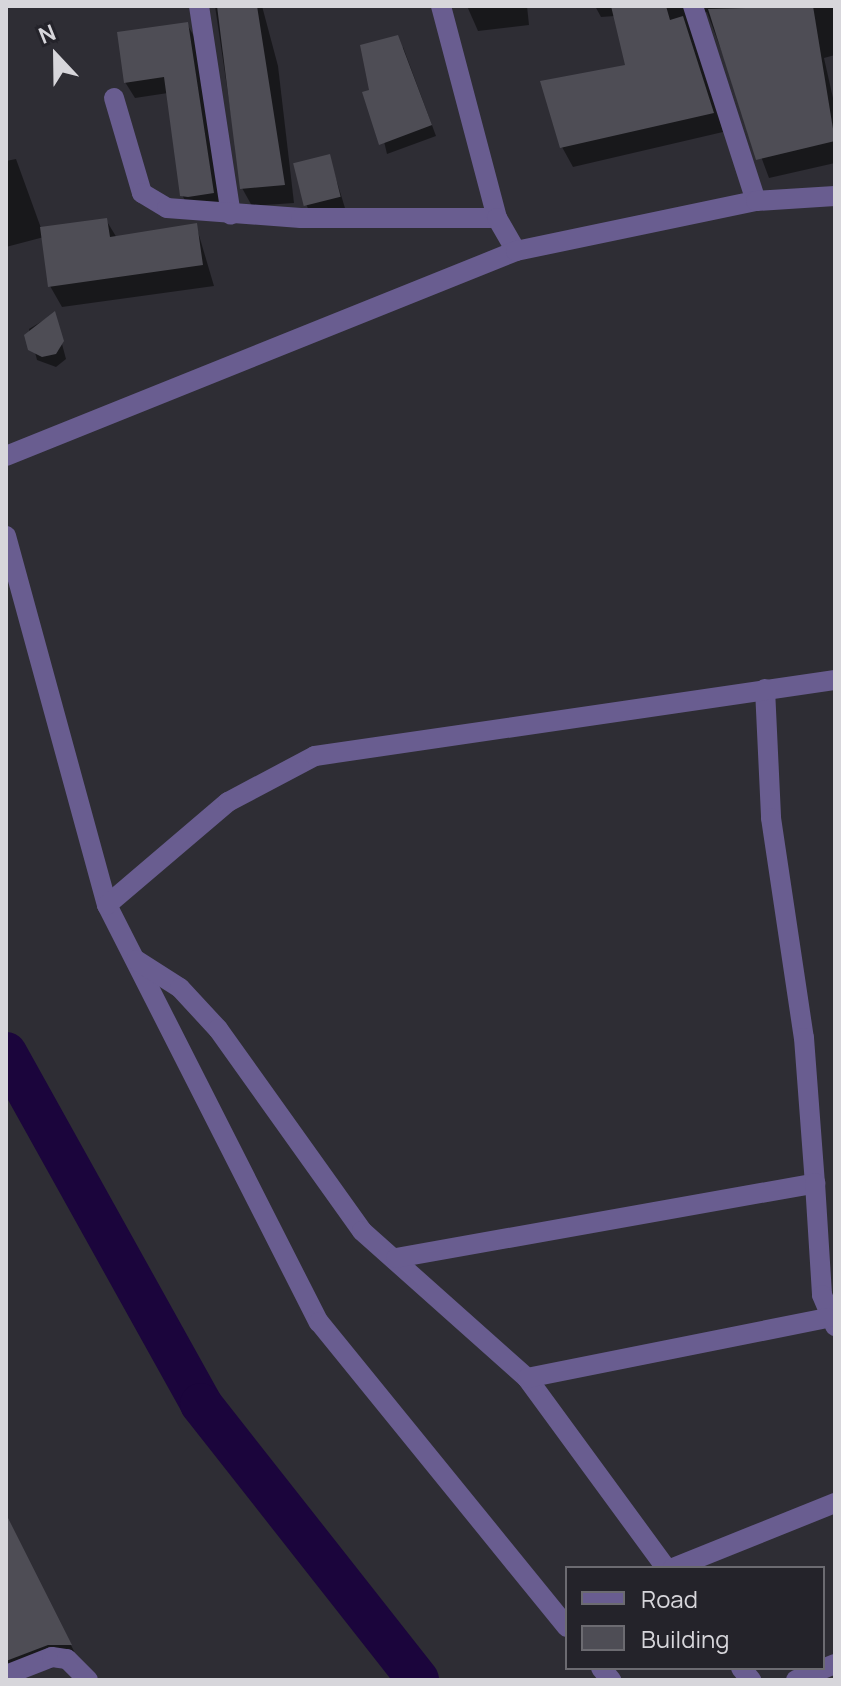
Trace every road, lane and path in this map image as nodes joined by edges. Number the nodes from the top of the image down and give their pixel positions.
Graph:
1 (199, 6) edge
2 (441, 6) edge
3 (693, 6) edge
4 (114, 98) dead end
5 (835, 196) edge
6 (756, 201) junction
7 (231, 215) junction
8 (497, 218) junction
9 (516, 251) junction
10 (6, 456) edge
11 (6, 536) edge
12 (835, 680) edge
13 (765, 689) junction
14 (107, 905) junction
15 (134, 959) junction
16 (815, 1183) junction
17 (396, 1258) junction
18 (831, 1322) edge
19 (527, 1378) junction
20 (835, 1503) edge
21 (665, 1566) edge
22 (678, 1566) edge
23 (565, 1625) edge
24 (820, 1670) edge
25 (6, 1675) edge
26 (88, 1680) edge
27 (796, 1680) edge

1 - 7 street
2 - 8 street
3 - 6 street
4 - 7 street
5 - 6 street
6 - 9 street
7 - 8 street
8 - 9 street
9 - 10 street
11 - 14 street
12 - 13 street
13 - 14 street
13 - 16 street
14 - 15 street
15 - 17 street
15 - 23 street
16 - 17 street
16 - 18 street
17 - 19 street
18 - 19 street
19 - 21 street
20 - 22 street
24 - 27 street
25 - 26 street

